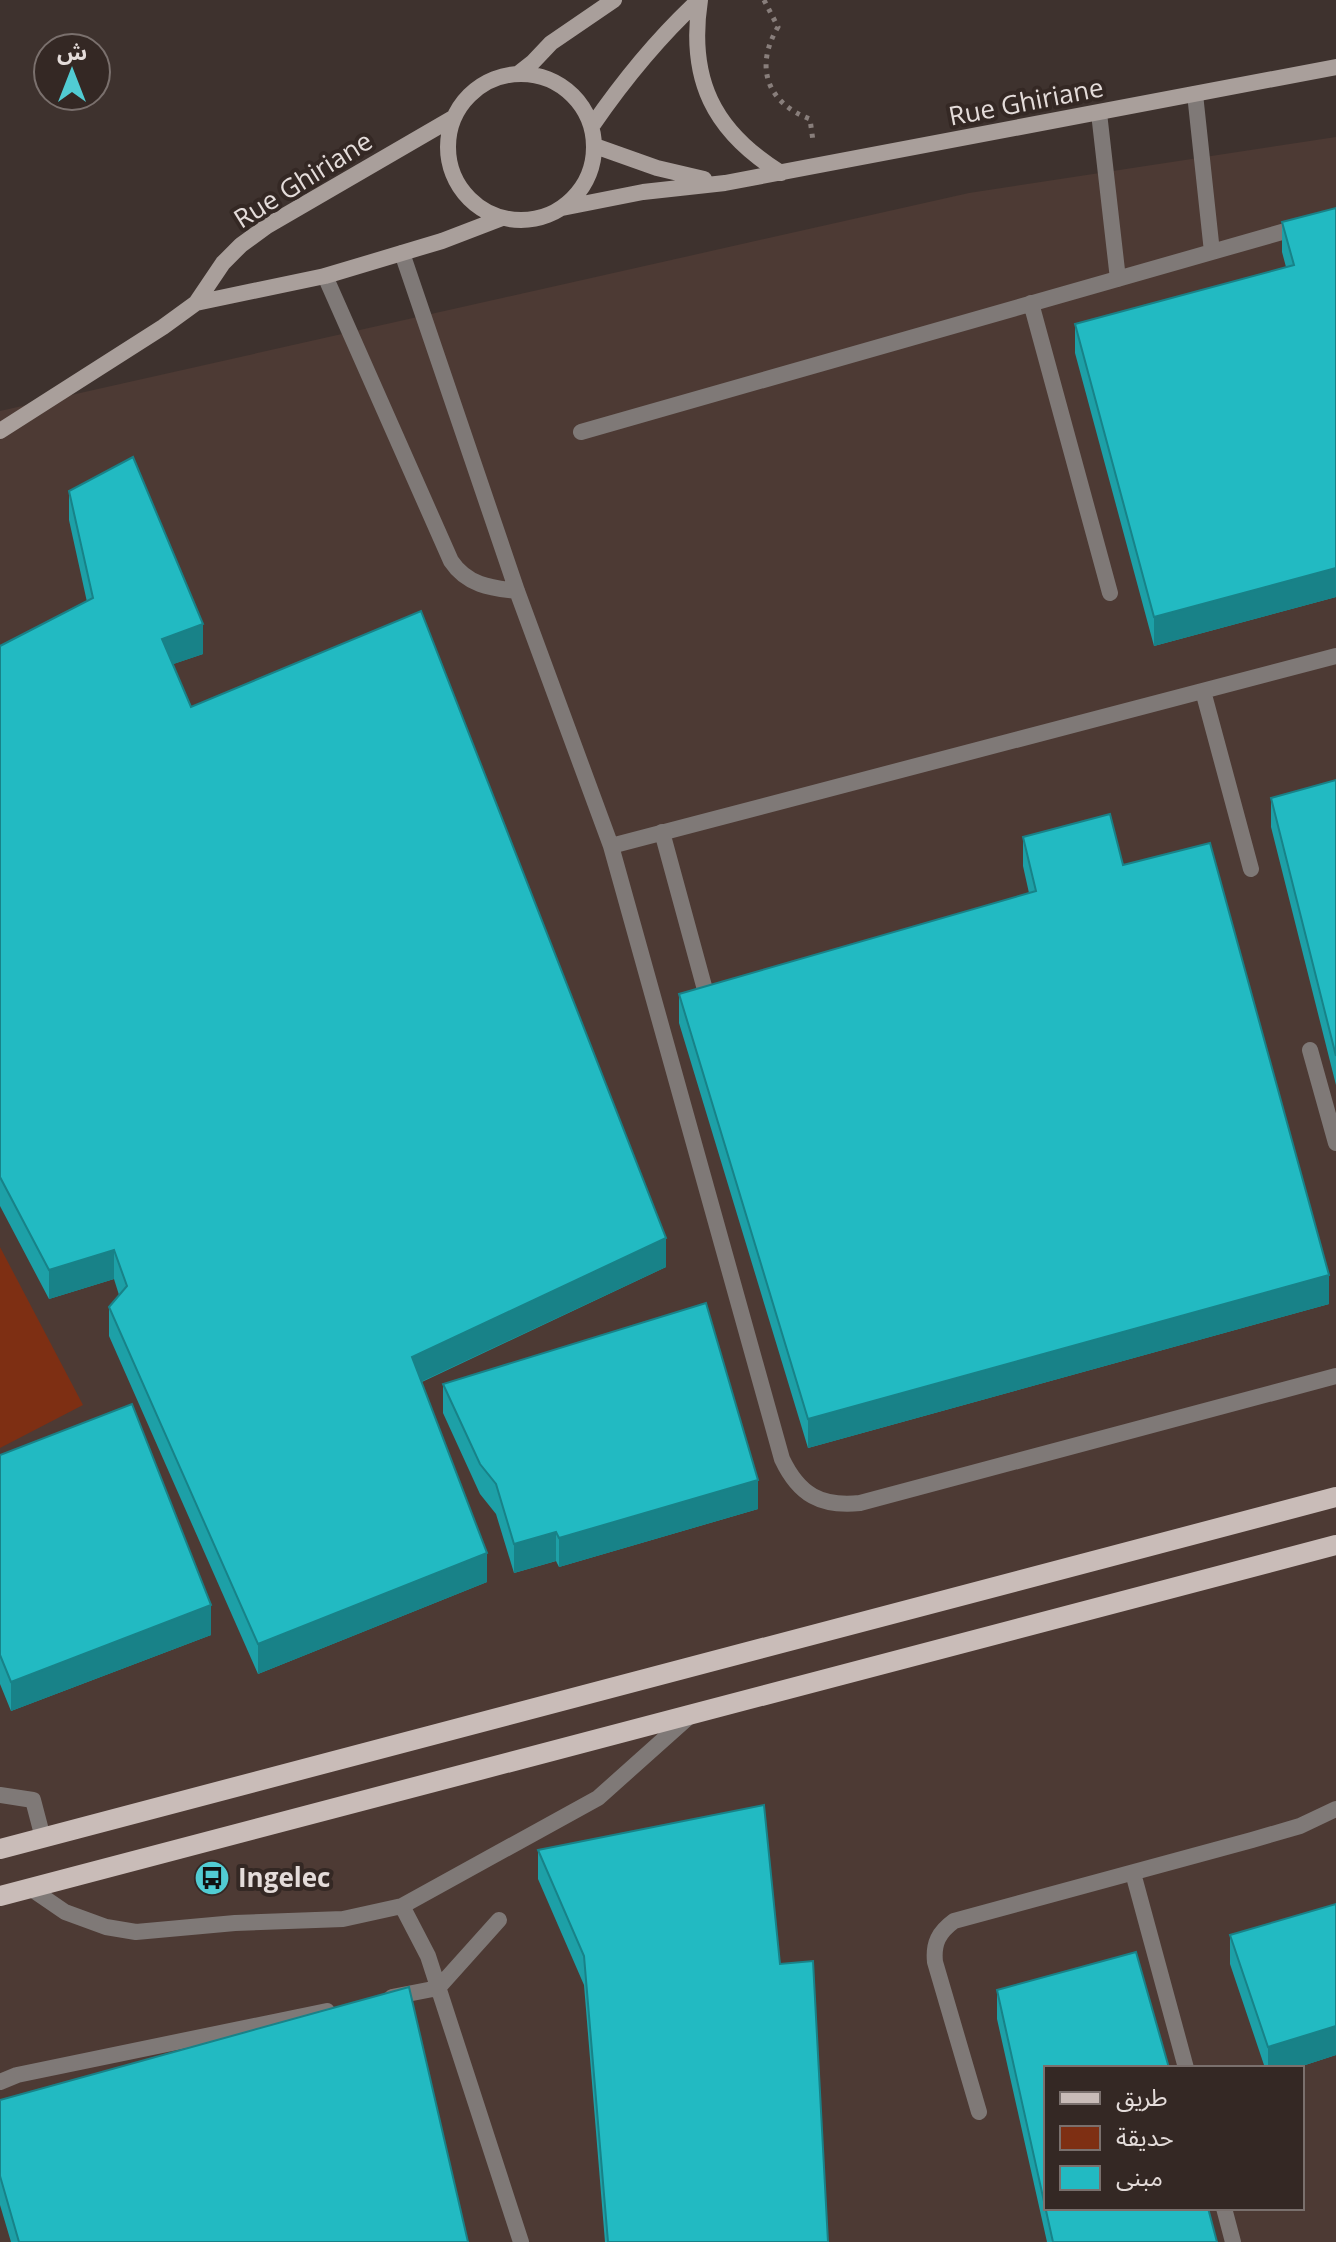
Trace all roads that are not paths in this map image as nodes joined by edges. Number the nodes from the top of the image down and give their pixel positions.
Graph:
1 (614, 0) edge
2 (699, 0) edge
3 (1336, 67) edge
4 (519, 73) junction
5 (1195, 94) junction
6 (1099, 113) junction
7 (453, 118) junction
8 (592, 126) junction
9 (595, 146) junction
10 (781, 173) junction
11 (725, 183) junction
12 (562, 208) junction
13 (502, 218) junction
14 (1320, 221) edge
15 (1212, 252) junction
16 (402, 253) junction
17 (325, 276) junction
18 (1118, 279) junction
19 (196, 303) junction
20 (1031, 303) junction
21 (0, 431) edge
22 (581, 432) dead end
23 (517, 591) junction
24 (1110, 593) dead end
25 (1336, 656) edge
26 (1203, 691) junction
27 (662, 832) junction
28 (611, 846) junction
29 (1251, 869) dead end
30 (707, 997) edge
31 (1310, 1050) dead end
32 (1336, 1143) edge
33 (1336, 1376) edge
34 (1336, 1497) edge
35 (1336, 1545) edge
36 (692, 1714) junction
37 (0, 1795) edge
38 (1336, 1809) edge
39 (43, 1838) junction
40 (0, 1849) edge
41 (1133, 1873) junction
42 (30, 1888) junction
43 (0, 1896) edge
44 (402, 1906) junction
45 (499, 1920) dead end
46 (438, 1988) junction
47 (376, 2001) edge
48 (344, 2007) edge
49 (1185, 2066) edge
50 (0, 2082) edge
51 (979, 2112) dead end
52 (1225, 2210) edge
53 (521, 2242) edge
54 (1233, 2242) edge

1 - 4 street
2 - 8 street
2 - 10 street
3 - 5 street, Rue Ghiriane
4 - 7 street
4 - 8 street
5 - 6 street, Rue Ghiriane
5 - 15 lane
6 - 10 street, Rue Ghiriane
6 - 18 lane
7 - 13 street
7 - 19 street, Rue Ghiriane
8 - 9 street
9 - 11 street, Rue Ghiriane
9 - 12 street
10 - 11 street, Rue Ghiriane
11 - 12 street, Rue Ghiriane
12 - 13 street
13 - 16 street, Rue Ghiriane
14 - 15 lane
15 - 18 lane
16 - 17 street, Rue Ghiriane
16 - 23 lane
17 - 19 street, Rue Ghiriane
17 - 23 lane
18 - 20 lane
19 - 21 street, Rue Ghiriane
20 - 22 lane
20 - 24 lane
23 - 28 lane
25 - 26 lane
26 - 27 lane
26 - 29 lane
27 - 28 lane
27 - 30 lane
28 - 33 lane
31 - 32 lane
34 - 39 main road
35 - 36 main road
36 - 42 main road
36 - 44 lane
37 - 39 lane
38 - 41 lane
39 - 40 main road
41 - 49 lane
41 - 51 lane
42 - 43 main road
42 - 44 lane
44 - 46 lane
45 - 46 lane
46 - 47 lane
46 - 53 lane
48 - 50 lane
52 - 54 lane

